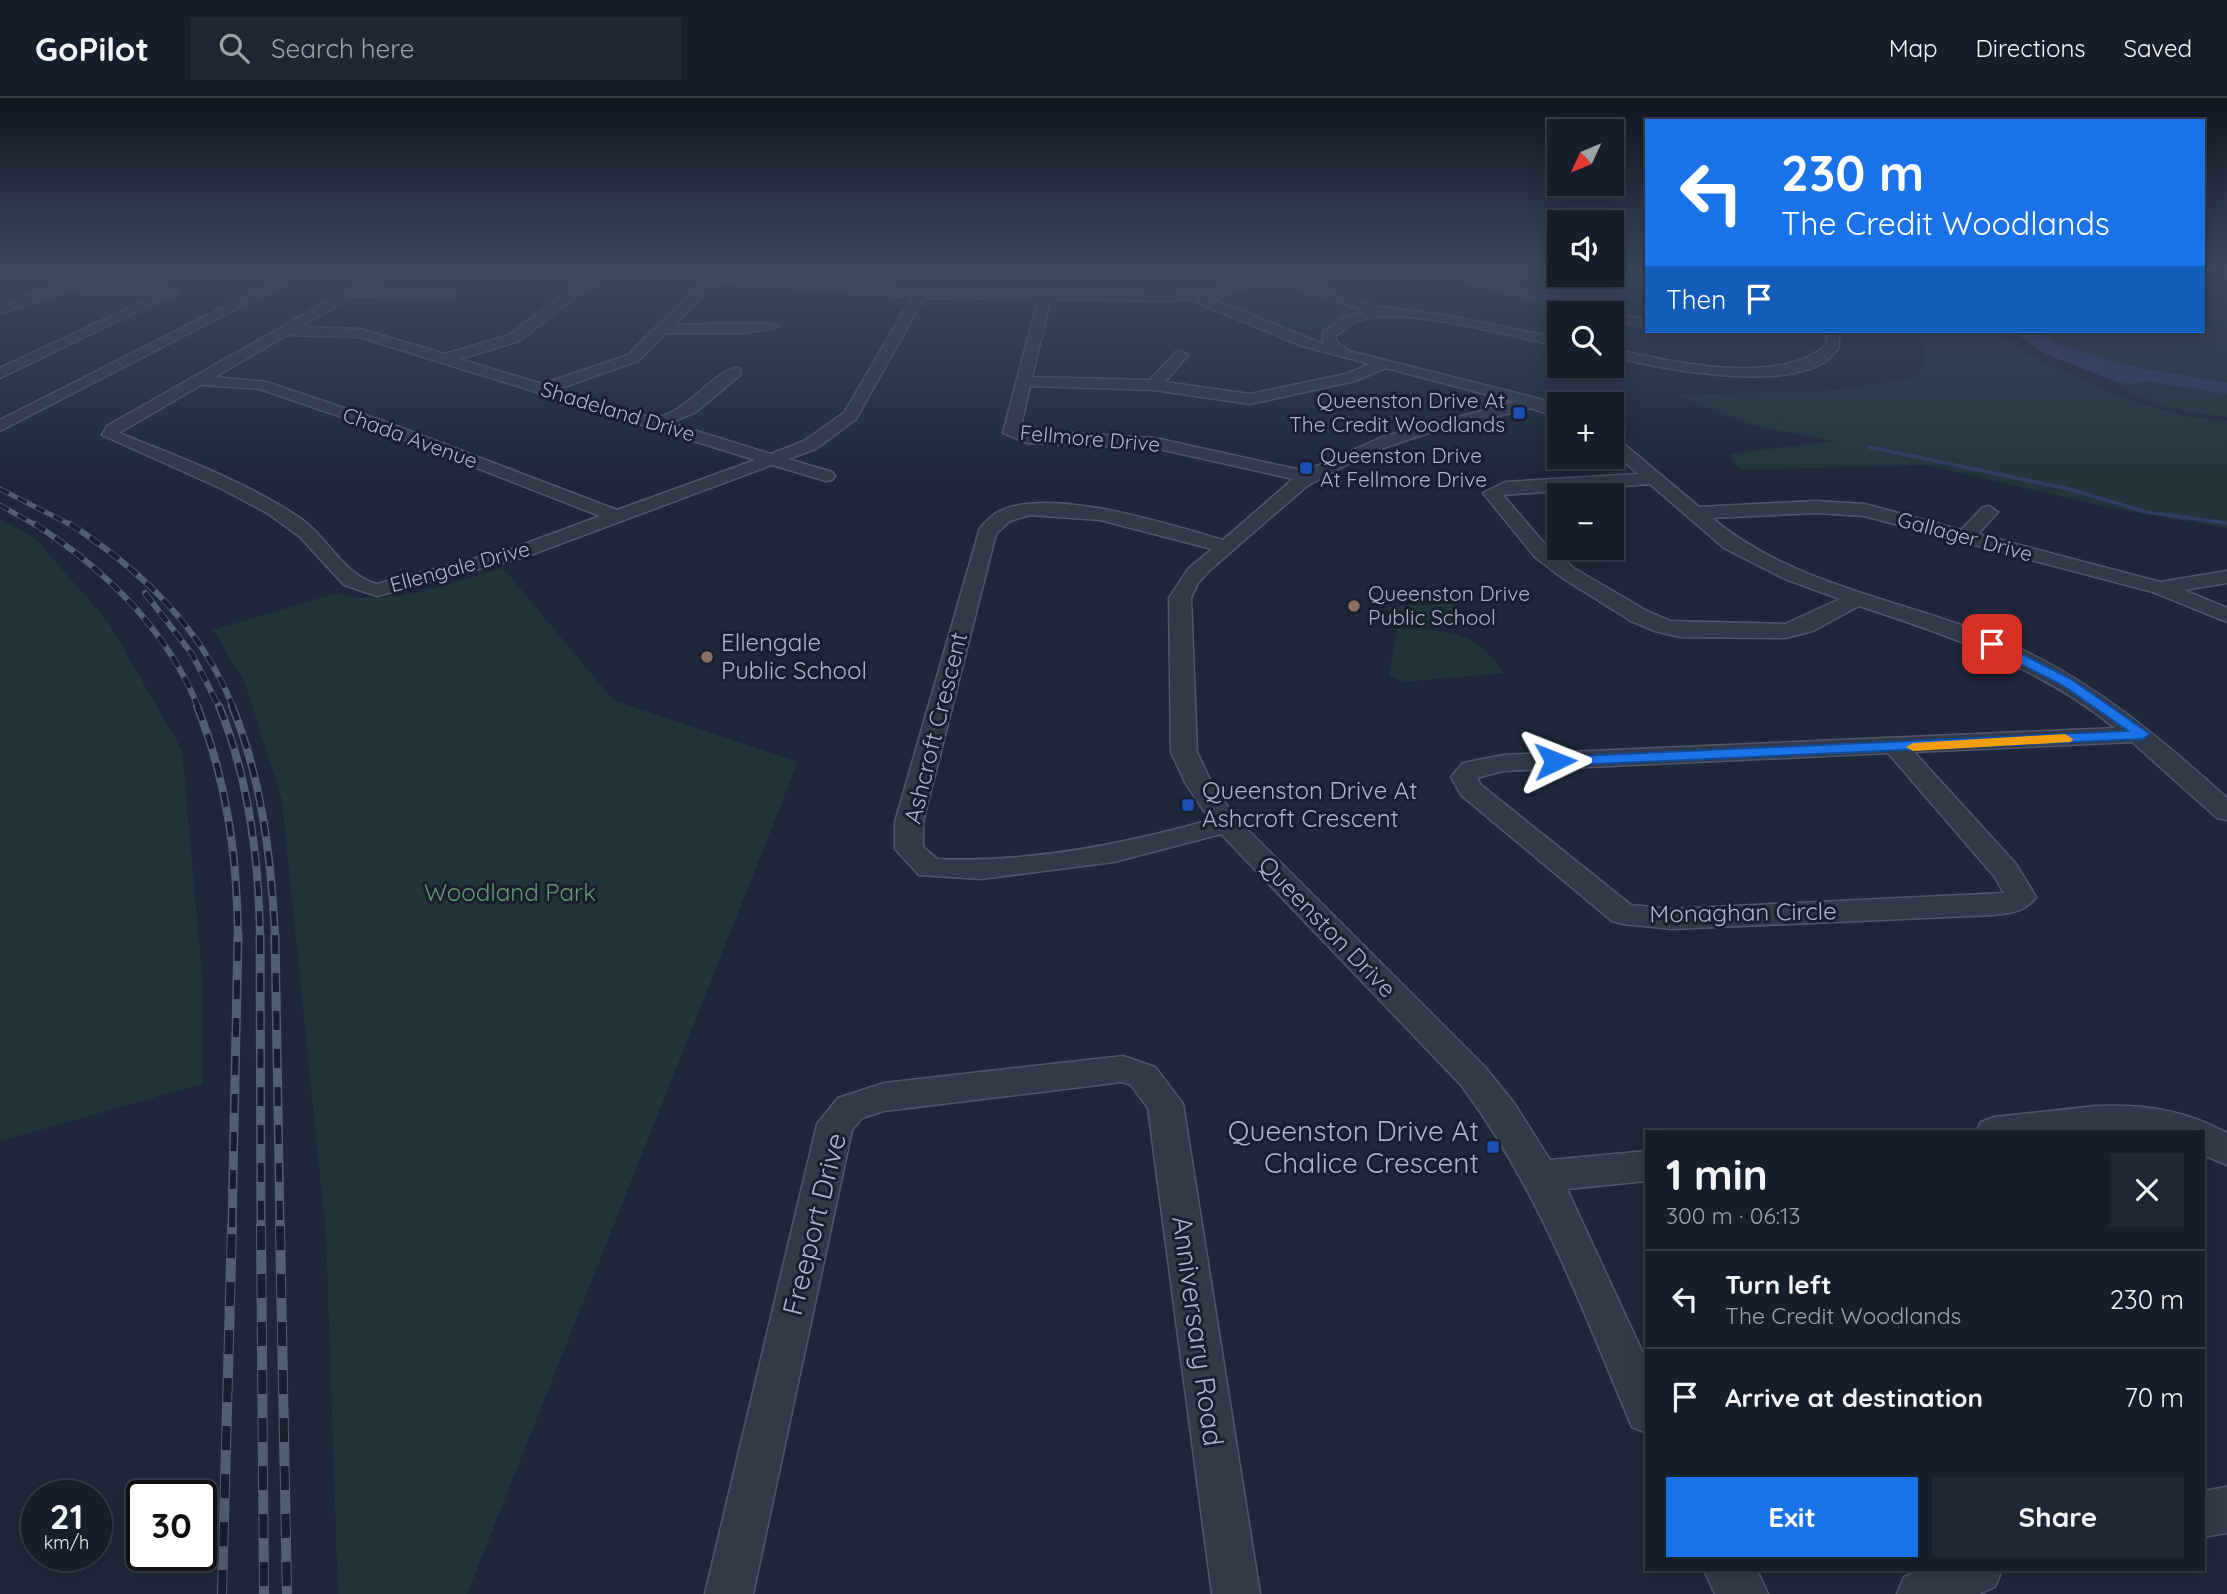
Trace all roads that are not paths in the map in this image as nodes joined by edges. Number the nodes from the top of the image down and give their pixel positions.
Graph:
1 (73, 339) edge
2 (170, 339) edge
3 (273, 339) edge
4 (379, 339) edge
5 (510, 339) edge
6 (652, 339) edge
7 (894, 339) edge
8 (1033, 339) edge
9 (1297, 339) edge
10 (1327, 339) edge
11 (1834, 339) edge
12 (1343, 352) junction
13 (1181, 355) dead end
14 (1624, 355) edge
15 (445, 359) junction
16 (1385, 363) junction
17 (735, 372) dead end
18 (0, 373) edge
19 (198, 380) junction
20 (1022, 381) junction
21 (1154, 386) junction
22 (542, 389) junction
23 (1534, 402) junction
24 (1547, 408) edge
25 (656, 423) junction
26 (0, 426) edge
27 (1624, 454) edge
28 (775, 460) junction
29 (826, 476) dead end
30 (1308, 477) junction
31 (1653, 479) junction
32 (1989, 512) dead end
33 (1694, 513) junction
34 (618, 517) junction
35 (1965, 537) junction
36 (1227, 547) junction
37 (2227, 577) edge
38 (2160, 588) junction
39 (1858, 598) junction
40 (2227, 616) edge
41 (2143, 734) junction
42 (1897, 748) junction
43 (2227, 812) edge
44 (1226, 824) junction
45 (1143, 1076) joint
46 (2015, 1130) edge
47 (2188, 1130) edge
48 (2205, 1138) edge
49 (2227, 1150) edge
50 (1645, 1166) edge
51 (1542, 1176) junction
52 (1645, 1408) edge
53 (2227, 1510) edge
54 (2205, 1514) edge
55 (1729, 1571) edge
56 (1976, 1571) edge
57 (729, 1594) edge
58 (1236, 1594) edge
59 (1744, 1594) edge
60 (1921, 1594) edge

1 - 18 street
2 - 26 street
3 - 19 street, Ellengale Drive
4 - 15 street, Shadeland Drive
5 - 15 street
6 - 22 street
7 - 28 street, Ellengale Drive
8 - 20 street, Fellmore Drive
9 - 12 street
10 - 12 street
11 - 14 street
12 - 16 street
13 - 21 street
15 - 22 street, Shadeland Drive
16 - 21 street
16 - 23 street
17 - 25 street
19 - 34 street, Chada Avenue
19 - 34 street, Ellengale Drive
20 - 21 street
20 - 30 street, Fellmore Drive
22 - 25 street, Shadeland Drive
23 - 24 street
23 - 30 street, Queenston Drive
25 - 28 street, Shadeland Drive
27 - 31 street
28 - 29 street, Shadeland Drive
28 - 34 street, Ellengale Drive
30 - 36 street, Queenston Drive
31 - 33 street
31 - 39 street
32 - 35 street
33 - 35 street, Gallager Drive
33 - 39 street
35 - 38 street, Gallager Drive
36 - 44 street, Queenston Drive
36 - 44 street, Ashcroft Crescent
37 - 38 street
38 - 40 street, Gallager Drive
39 - 41 street
41 - 42 street, Monaghan Circle
41 - 43 street
42 - 42 street, Monaghan Circle
44 - 51 street, Queenston Drive
45 - 57 street, Freeport Drive
45 - 58 street, Anniversary Road
46 - 47 street
48 - 49 street
50 - 51 street
51 - 52 street, Queenston Drive
53 - 54 street
55 - 59 street
56 - 60 street

